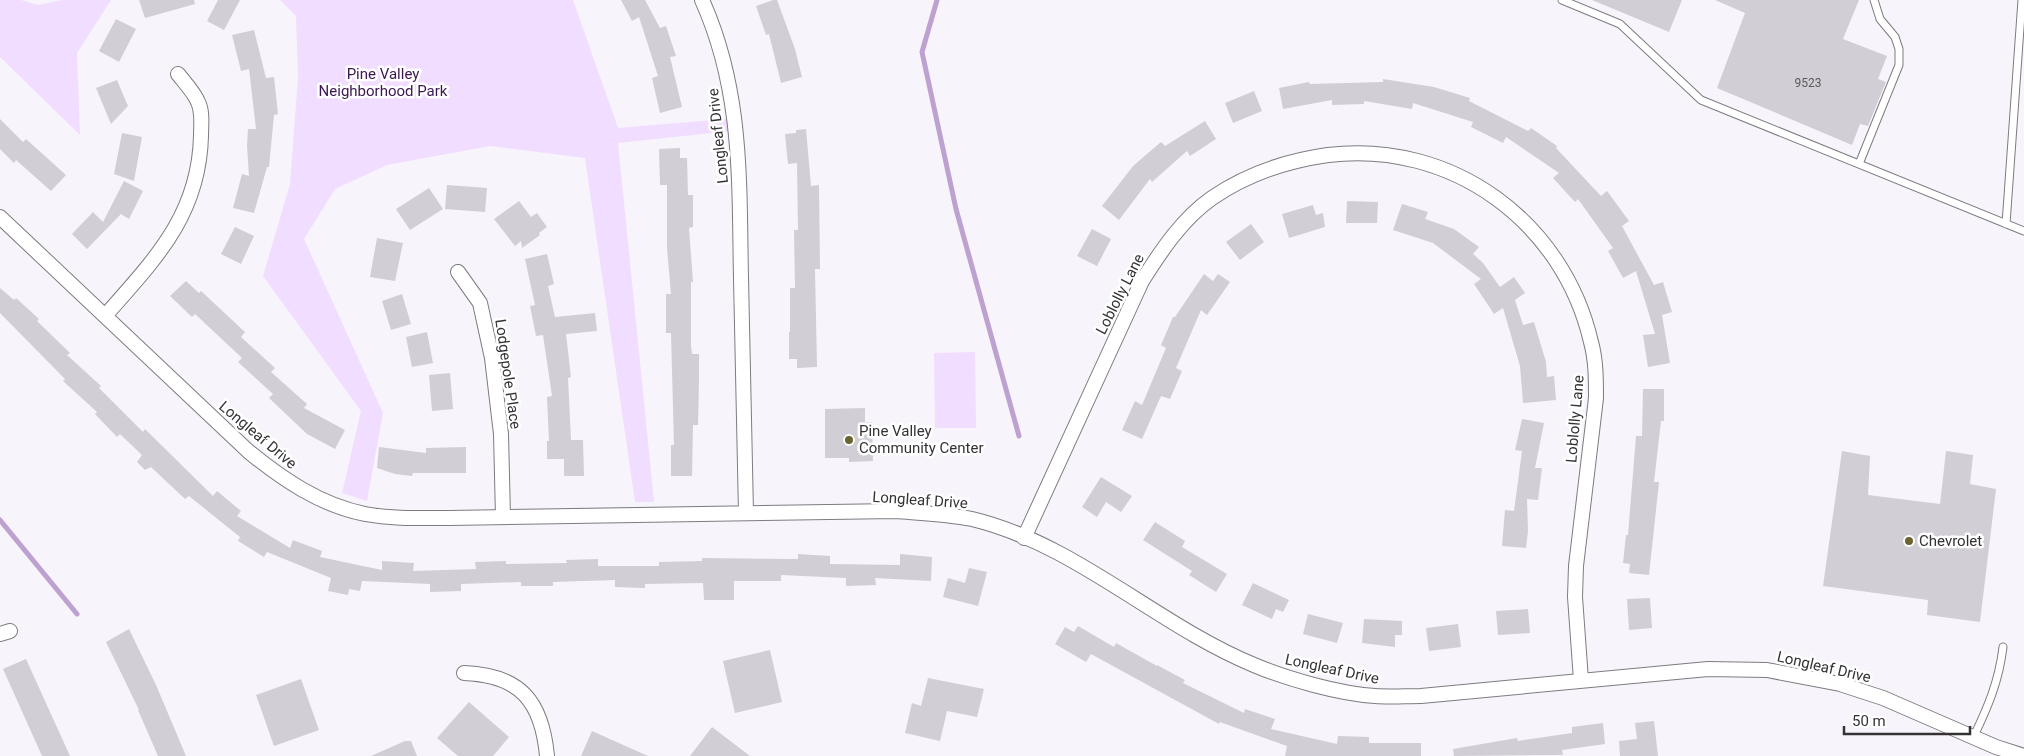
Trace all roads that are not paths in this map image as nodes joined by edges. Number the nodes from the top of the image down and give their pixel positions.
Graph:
1 (702, 0) edge
2 (1562, 0) edge
3 (1874, 0) edge
4 (2022, 0) edge
5 (178, 74) dead end
6 (1859, 164) junction
7 (0, 217) edge
8 (2006, 224) junction
9 (2024, 231) edge
10 (458, 272) dead end
11 (105, 316) junction
12 (746, 513) junction
13 (503, 518) junction
14 (1024, 538) junction
15 (2003, 647) dead end
16 (464, 673) dead end
17 (1581, 680) junction
18 (1973, 738) junction
19 (547, 756) edge
20 (2024, 756) edge

1 - 12 street, Longleaf Drive
2 - 6 lane
3 - 6 lane
4 - 8 lane
5 - 11 street
6 - 8 lane
7 - 11 street, Longleaf Drive
8 - 9 lane
10 - 13 street, Lodgepole Place
11 - 13 street, Longleaf Drive
12 - 13 street, Longleaf Drive
12 - 14 street, Longleaf Drive
14 - 17 street, Longleaf Drive
14 - 17 street, Loblolly Lane
15 - 18 lane
16 - 19 street
17 - 18 street, Longleaf Drive
18 - 20 street, Longleaf Drive

